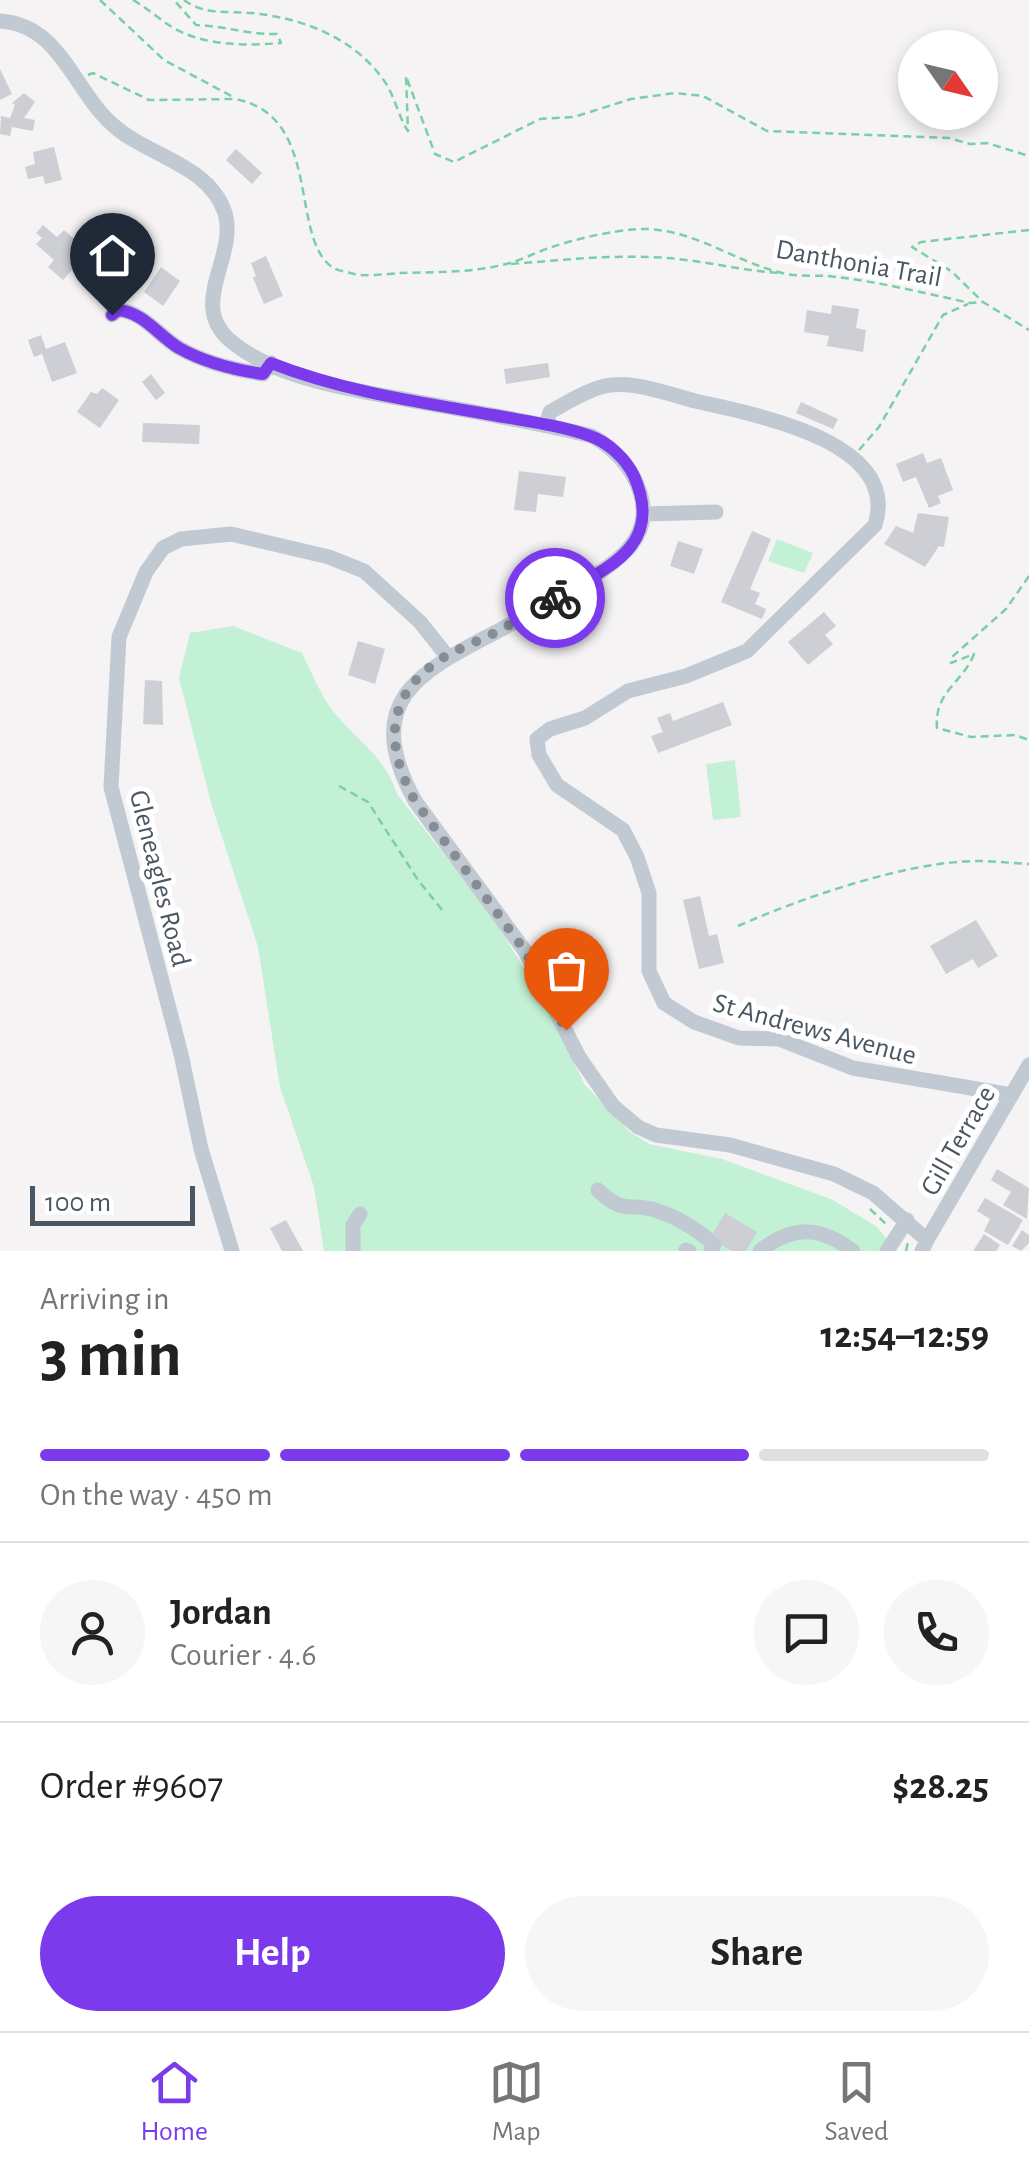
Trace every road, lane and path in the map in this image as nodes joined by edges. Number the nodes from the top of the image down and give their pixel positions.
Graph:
1 (100, 0) edge
2 (133, 0) edge
3 (174, 0) edge
4 (184, 0) edge
5 (0, 21) edge
6 (77, 79) junction
7 (235, 99) junction
8 (1029, 156) edge
9 (1029, 230) edge
10 (506, 264) junction
11 (783, 274) junction
12 (984, 302) junction
13 (970, 303) junction
14 (112, 315) dead end
15 (1029, 330) edge
16 (271, 363) junction
17 (546, 425) junction
18 (852, 459) junction
19 (716, 512) dead end
20 (644, 514) junction
21 (1029, 576) edge
22 (447, 656) junction
23 (1029, 740) edge
24 (339, 786) dead end
25 (1029, 864) edge
26 (443, 910) dead end
27 (738, 926) dead end
28 (1029, 1065) edge
29 (1012, 1095) junction
30 (598, 1190) dead end
31 (861, 1201) dead end
32 (360, 1214) dead end
33 (902, 1227) junction
34 (925, 1245) edge
35 (232, 1251) edge
36 (353, 1251) edge
37 (711, 1251) edge
38 (760, 1251) edge
39 (853, 1251) edge
40 (887, 1251) edge
41 (906, 1251) edge

1 - 7 path
2 - 3 path
4 - 8 path
5 - 6 street
6 - 7 path
6 - 16 street
7 - 10 path, Danthonia Trail
9 - 12 path
10 - 11 path
10 - 11 path, Danthonia Trail
11 - 13 path, Danthonia Trail
12 - 13 path, Danthonia Trail
12 - 15 path
13 - 18 path
14 - 16 street
16 - 17 street
17 - 18 street, St Andrews Avenue
17 - 20 street
18 - 29 street, St Andrews Avenue
19 - 20 street
20 - 22 street
21 - 23 path
22 - 33 street
22 - 35 street, Gleneagles Road
24 - 26 path
25 - 27 path
28 - 29 street, Gill Terrace
29 - 34 street, Gill Terrace
30 - 37 street
31 - 33 path
32 - 36 street
33 - 34 street
33 - 40 street
33 - 41 path
38 - 39 street

